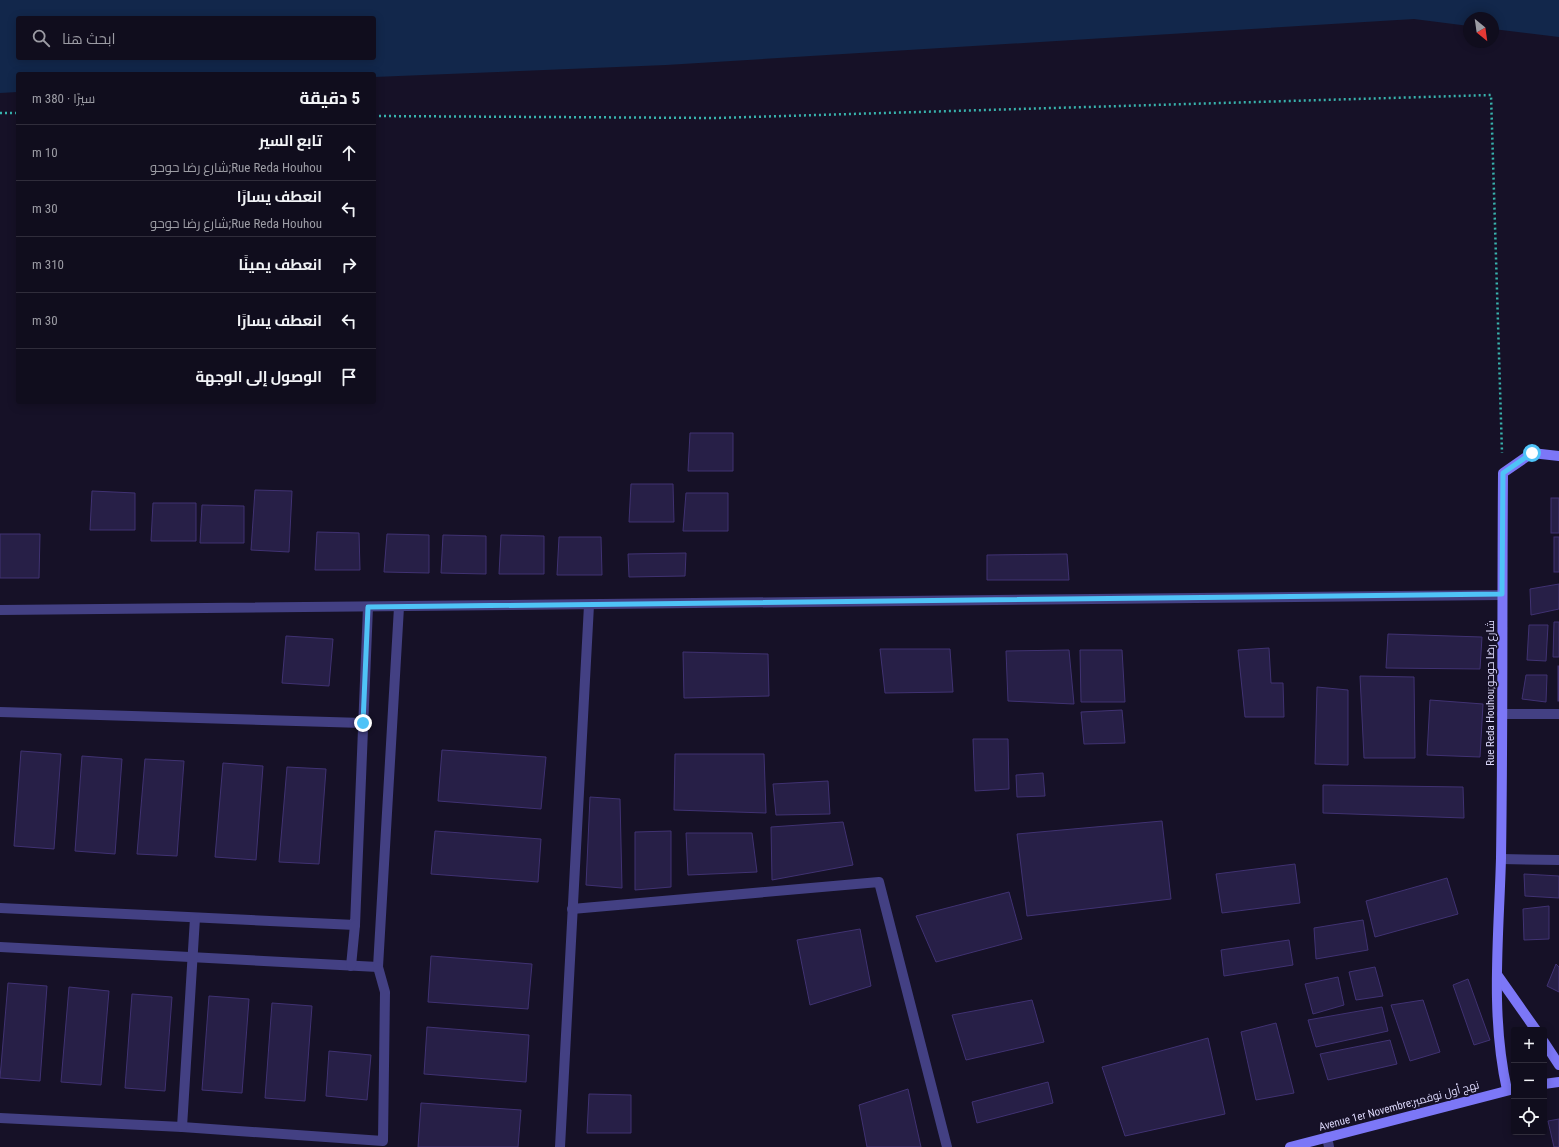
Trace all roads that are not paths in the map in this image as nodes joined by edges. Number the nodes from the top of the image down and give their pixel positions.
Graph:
1 (1559, 456) edge
2 (1502, 594) junction
3 (589, 605) junction
4 (368, 607) junction
5 (399, 607) junction
6 (0, 610) edge
7 (0, 712) edge
8 (1502, 714) junction
9 (1559, 714) edge
10 (363, 723) junction
11 (1501, 859) junction
12 (1559, 860) edge
13 (0, 908) edge
14 (572, 909) junction
15 (195, 918) junction
16 (354, 925) junction
17 (0, 947) edge
18 (193, 957) junction
19 (351, 966) junction
20 (378, 967) junction
21 (1498, 976) junction
22 (1534, 1027) edge
23 (1547, 1047) edge
24 (1559, 1065) edge
25 (1559, 1082) edge
26 (1547, 1084) edge
27 (1510, 1090) edge
28 (0, 1118) edge
29 (182, 1127) junction
30 (1328, 1142) edge
31 (560, 1147) edge
32 (947, 1147) edge
33 (1290, 1147) edge

1 - 2 street, Rue Reda Houhou;شارع رضا حوحو
2 - 3 street
2 - 8 street, Rue Reda Houhou;شارع رضا حوحو
3 - 5 street
3 - 14 street
4 - 5 street
4 - 6 street
4 - 10 street
5 - 20 street
7 - 10 street
8 - 9 street
8 - 11 street, Rue Reda Houhou;شارع رضا حوحو
10 - 16 street
11 - 12 street
11 - 21 street, Rue Reda Houhou;شارع رضا حوحو
13 - 15 street
14 - 31 street
14 - 32 street
15 - 16 street
15 - 18 street
16 - 19 street
17 - 18 street
18 - 19 street
18 - 29 street
19 - 20 street
20 - 29 street
21 - 22 street
21 - 27 street, Rue Reda Houhou;شارع رضا حوحو
23 - 24 street
25 - 26 street
27 - 30 street, Avenue 1er Novembre;نهج أول نوفمبر
28 - 29 street
30 - 33 street, Avenue 1er Novembre;نهج أول نوفمبر

